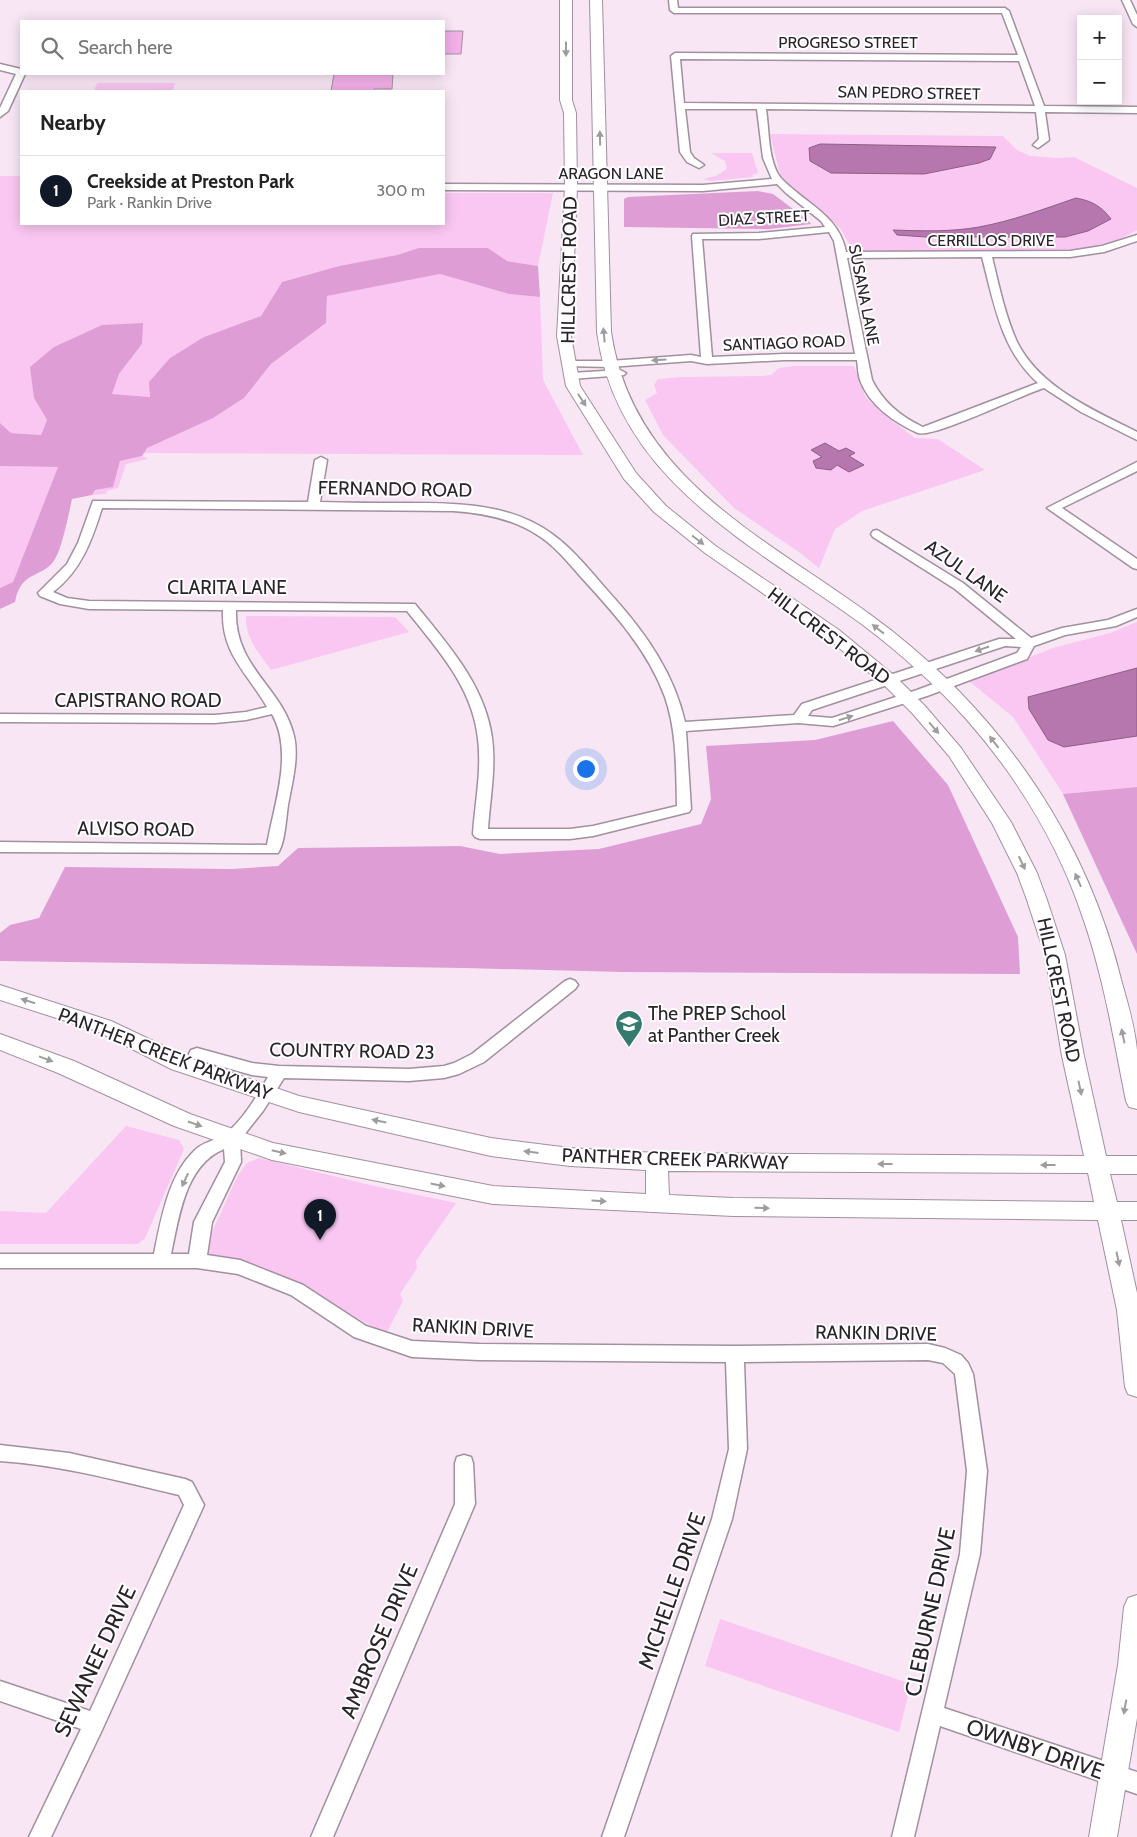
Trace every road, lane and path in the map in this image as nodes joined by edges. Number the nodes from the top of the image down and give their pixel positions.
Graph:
1 (566, 0) edge
2 (596, 0) edge
3 (673, 0) edge
4 (1126, 0) edge
5 (1137, 24) edge
6 (1021, 58) junction
7 (0, 67) edge
8 (20, 74) edge
9 (21, 75) edge
10 (566, 100) junction
11 (599, 101) junction
12 (680, 106) junction
13 (761, 107) junction
14 (1040, 110) junction
15 (1137, 110) edge
16 (0, 114) edge
17 (1038, 145) dead end
18 (699, 165) dead end
19 (778, 180) junction
20 (445, 187) edge
21 (571, 187) junction
22 (601, 188) junction
23 (833, 228) junction
24 (1137, 238) edge
25 (842, 255) junction
26 (986, 255) junction
27 (861, 357) junction
28 (707, 362) junction
29 (611, 368) junction
30 (570, 370) junction
31 (1046, 384) junction
32 (1137, 437) edge
33 (321, 460) dead end
34 (1137, 466) edge
35 (313, 506) junction
36 (877, 534) dead end
37 (1137, 565) edge
38 (44, 593) joint
39 (230, 606) junction
40 (1137, 613) edge
41 (1029, 643) junction
42 (926, 669) junction
43 (890, 681) junction
44 (943, 685) junction
45 (907, 698) junction
46 (275, 709) junction
47 (0, 718) edge
48 (798, 719) junction
49 (679, 727) junction
50 (684, 809) joint
51 (0, 847) edge
52 (570, 985) dead end
53 (0, 992) edge
54 (0, 1042) edge
55 (197, 1054) dead end
56 (280, 1072) junction
57 (266, 1094) junction
58 (1137, 1101) edge
59 (232, 1138) junction
60 (657, 1162) junction
61 (1097, 1165) junction
62 (1137, 1165) edge
63 (658, 1204) junction
64 (1108, 1211) junction
65 (1137, 1211) edge
66 (0, 1261) edge
67 (161, 1261) junction
68 (197, 1261) junction
69 (734, 1354) junction
70 (959, 1364) joint
71 (1137, 1387) edge
72 (0, 1454) edge
73 (464, 1462) dead end
74 (1137, 1607) edge
75 (0, 1691) edge
76 (933, 1714) junction
77 (95, 1723) junction
78 (1125, 1779) edge
79 (325, 1836) edge
80 (40, 1837) edge
81 (613, 1837) edge
82 (903, 1837) edge
83 (1103, 1837) edge

1 -> 10 street, HILLCREST ROAD
2 - 11 street, HILLCREST ROAD
3 - 6 street
4 - 5 street
6 - 12 street, PROGRESO STREET
6 - 14 street
7 - 8 street
9 - 16 street
10 - 11 street
10 - 21 street, HILLCREST ROAD
22 -> 11 street, HILLCREST ROAD
12 - 13 street, SAN PEDRO STREET
12 - 18 street
13 - 14 street, SAN PEDRO STREET
13 - 19 street, SUSANA LANE
14 - 15 street, SAN PEDRO STREET
14 - 17 street
19 - 22 street, ARAGON LANE
19 - 23 street, SUSANA LANE
20 - 21 street, ARAGON LANE
21 - 22 street, ARAGON LANE
21 - 30 street, HILLCREST ROAD
29 -> 22 street, HILLCREST ROAD
23 - 25 street, SUSANA LANE
23 - 28 street, DIAZ STREET
24 - 26 street, CERRILLOS DRIVE
25 - 26 street, CERRILLOS DRIVE
25 - 27 street, SUSANA LANE
26 - 31 street
27 - 28 street, SANTIAGO ROAD
27 - 31 street, SUSANA LANE
28 - 29 street, SANTIAGO ROAD
29 - 30 street, SANTIAGO ROAD
42 -> 29 street, HILLCREST ROAD
30 -> 43 street, HILLCREST ROAD
31 - 32 street
33 - 35 street
34 - 37 street
35 - 38 street, FERNANDO ROAD
35 - 49 street, FERNANDO ROAD
36 - 41 street, AZUL LANE
38 - 39 street, CLARITA LANE
39 - 46 street
39 - 50 street, CLARITA LANE
40 - 41 street
41 -> 42 street
41 - 44 street
42 - 43 street
42 - 44 street, HILLCREST ROAD
43 - 45 street, HILLCREST ROAD
43 - 48 street
44 - 45 street
58 -> 44 street, HILLCREST ROAD
48 -> 45 street
45 -> 61 street, HILLCREST ROAD
46 - 47 street, CAPISTRANO ROAD
46 - 51 street, ALVISO ROAD
48 - 49 street
49 - 50 street, FERNANDO ROAD
52 - 56 street, COUNTRY ROAD 23
57 -> 53 street, PANTHER CREEK PARKWAY
54 -> 59 street
55 - 56 street, COUNTRY ROAD 23
56 - 57 street
57 - 59 street
60 -> 57 street, PANTHER CREEK PARKWAY
59 -> 63 street
59 -> 67 street
59 - 68 street
61 -> 60 street, PANTHER CREEK PARKWAY
60 - 63 street
61 - 62 street, PANTHER CREEK PARKWAY
61 - 64 street, HILLCREST ROAD
63 -> 64 street
64 - 65 street
64 -> 71 street, HILLCREST ROAD
66 - 67 street, RANKIN DRIVE
67 - 68 street, RANKIN DRIVE
68 - 69 street, RANKIN DRIVE
69 - 70 street, RANKIN DRIVE
69 - 81 street, MICHELLE DRIVE
70 - 76 street, CLEBURNE DRIVE
72 - 77 street, SEWANEE DRIVE
73 - 79 street, AMBROSE DRIVE
74 -> 78 street
75 - 77 street
76 - 78 street, OWNBY DRIVE
76 - 82 street, CLEBURNE DRIVE
77 - 80 street, SEWANEE DRIVE
78 - 83 street

